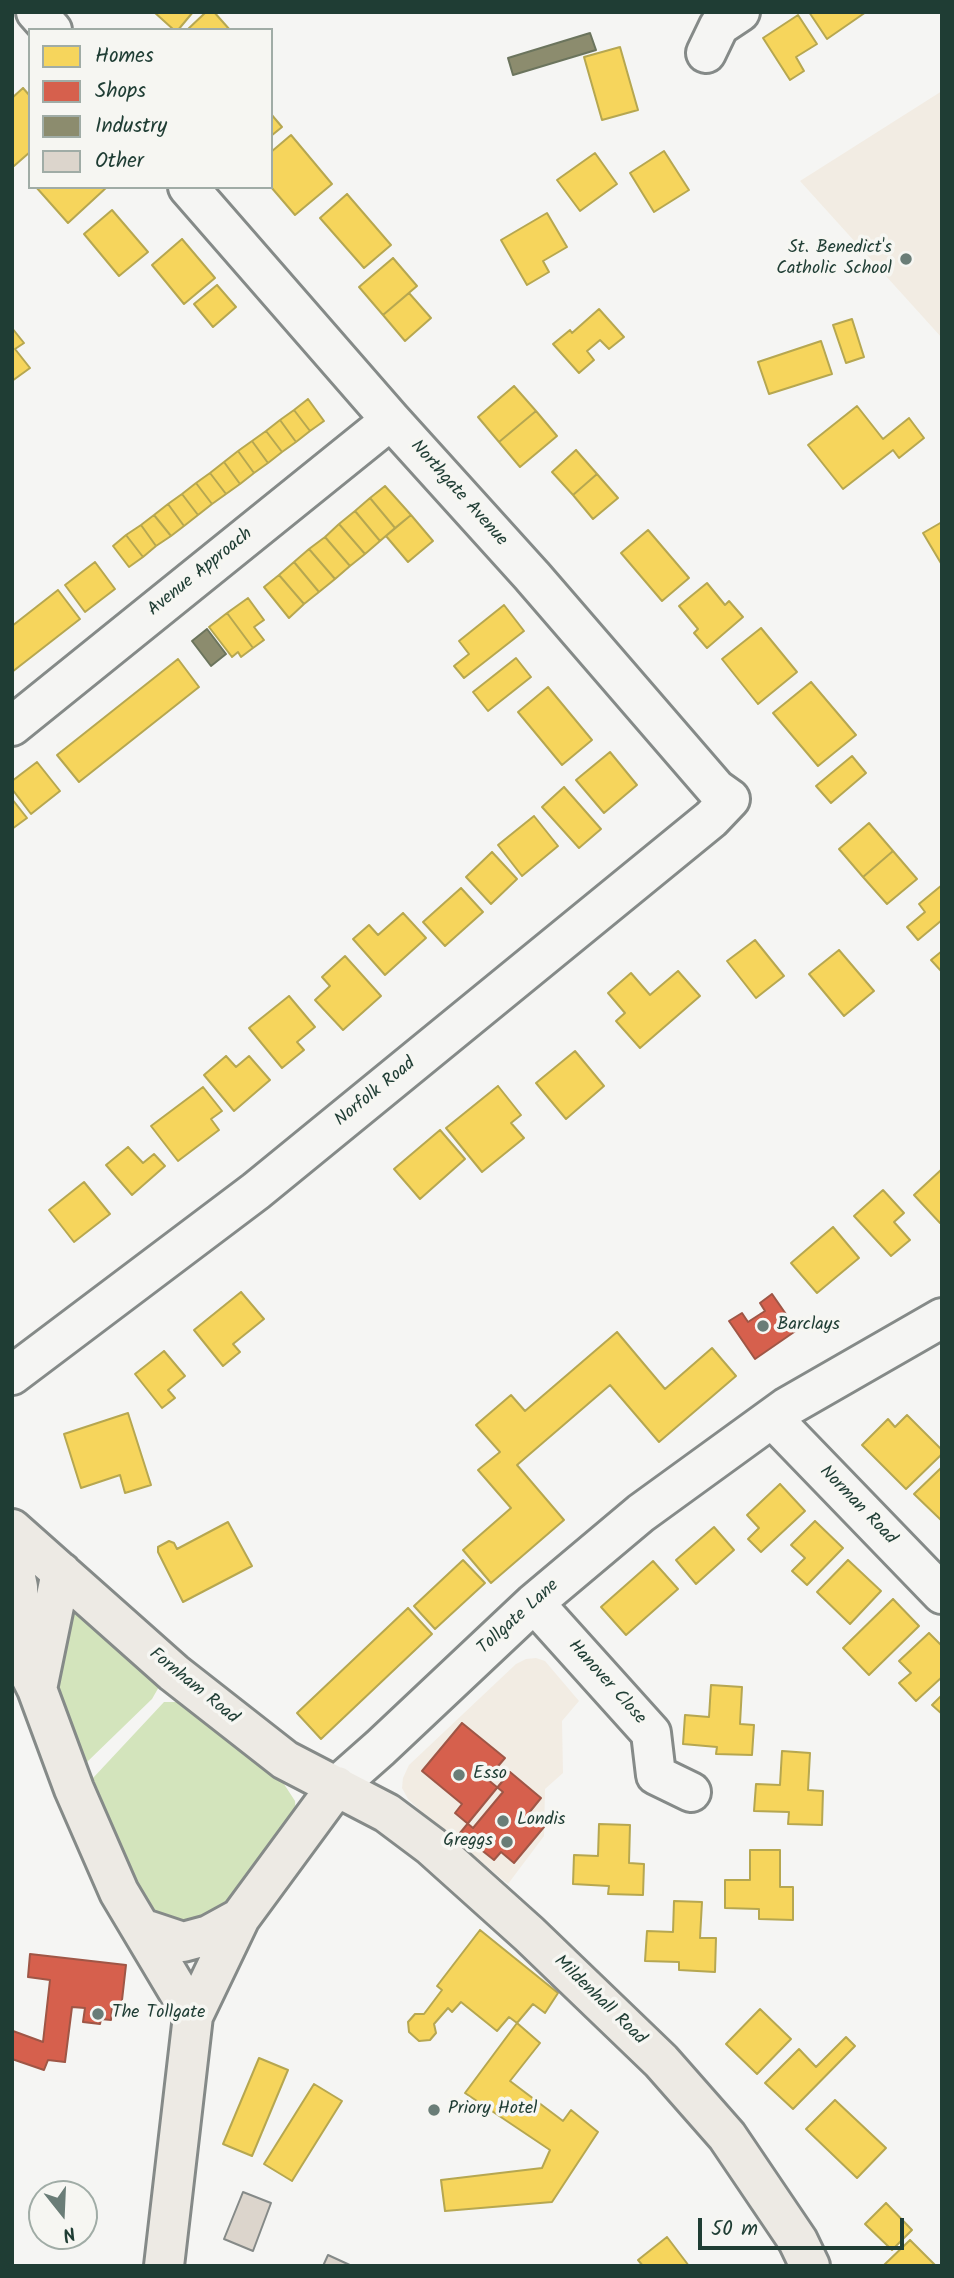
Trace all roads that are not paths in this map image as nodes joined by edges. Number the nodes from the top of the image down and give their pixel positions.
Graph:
1 (36, 12) edge
2 (740, 12) edge
3 (50, 28) edge
4 (706, 53) dead end
5 (190, 189) edge
6 (391, 420) junction
7 (12, 726) edge
8 (730, 799) joint
9 (942, 1318) edge
10 (12, 1375) edge
11 (772, 1418) junction
12 (12, 1529) edge
13 (12, 1558) edge
14 (61, 1572) junction
15 (942, 1594) edge
16 (534, 1603) junction
17 (16, 1657) edge
18 (37, 1689) junction
19 (337, 1786) junction
20 (691, 1793) dead end
21 (240, 1918) junction
22 (141, 1928) junction
23 (192, 2027) junction
24 (164, 2266) edge
25 (810, 2266) edge

1 - 3 street
2 - 4 street
5 - 6 street, Northgate Avenue
6 - 7 street, Avenue Approach
6 - 8 street, Northgate Avenue
8 - 10 street, Norfolk Road
9 - 11 street, Tollgate Lane
11 - 15 street, Norman Road
11 - 16 street, Tollgate Lane
12 - 14 main road, Fornham Road
13 - 17 main road
14 - 18 main road
14 - 19 main road, Fornham Road
16 - 19 street, Tollgate Lane
16 - 20 street, Hanover Close
17 - 18 main road
18 - 22 main road
19 - 21 main road, Tollgate Lane
19 - 25 main road, Mildenhall Road
21 - 22 main road
21 - 23 main road, Tollgate Lane
22 - 23 main road
23 - 24 main road

